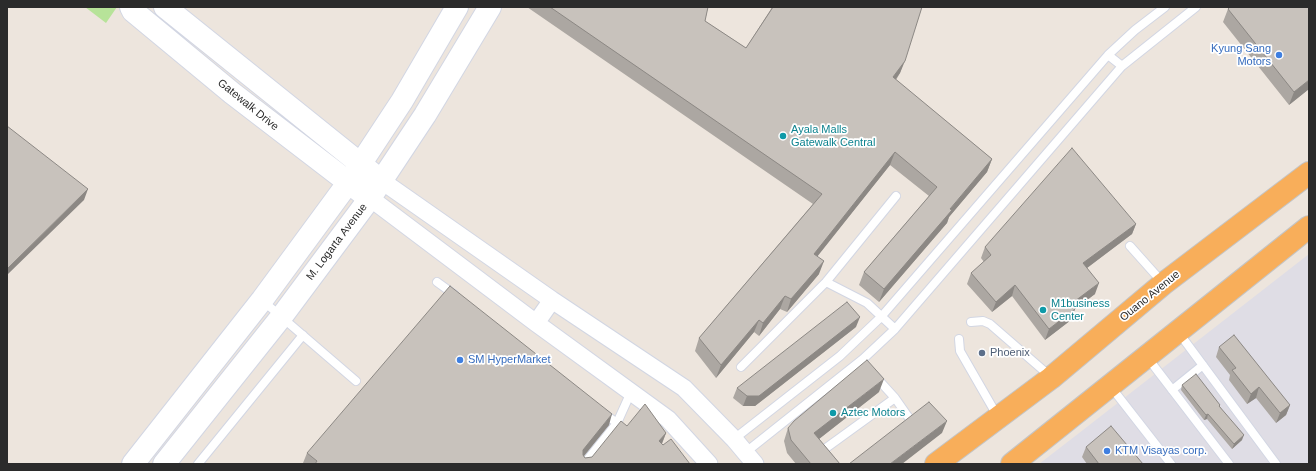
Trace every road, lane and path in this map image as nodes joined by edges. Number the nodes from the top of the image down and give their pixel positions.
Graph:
1 (165, 7) edge
2 (457, 7) edge
3 (490, 7) edge
4 (1165, 7) edge
5 (1196, 7) edge
6 (133, 8) edge
7 (1108, 55) junction
8 (1122, 66) junction
9 (360, 166) junction
10 (1309, 173) edge
11 (382, 181) junction
12 (348, 184) junction
13 (896, 196) dead end
14 (370, 198) junction
15 (1309, 227) edge
16 (1130, 246) dead end
17 (438, 282) dead end
18 (826, 282) junction
19 (1163, 284) junction
20 (262, 300) junction
21 (552, 300) junction
22 (462, 301) edge
23 (282, 316) junction
24 (881, 317) junction
25 (971, 322) dead end
26 (536, 323) junction
27 (895, 330) junction
28 (1178, 332) junction
29 (303, 335) junction
30 (959, 338) dead end
31 (1147, 357) junction
32 (1203, 365) junction
33 (868, 366) junction
34 (742, 367) dead end
35 (1051, 378) junction
36 (356, 381) dead end
37 (1110, 386) junction
38 (1172, 390) junction
39 (631, 392) junction
40 (895, 398) junction
41 (598, 409) edge
42 (909, 418) edge
43 (998, 418) junction
44 (617, 423) junction
45 (734, 439) junction
46 (826, 448) edge
47 (750, 458) edge
48 (1272, 463) edge
49 (133, 464) edge
50 (164, 464) edge
51 (198, 464) edge
52 (584, 464) edge
53 (709, 464) edge
54 (936, 464) edge
55 (1012, 464) edge
56 (1171, 464) edge
57 (1229, 464) edge

1 - 9 main road
2 - 9 main road
3 - 11 main road, M. Logarta Avenue
4 - 7 lane
5 - 8 lane
6 - 12 main road, Gatewalk Drive
7 - 8 lane
7 - 24 lane
8 - 27 lane
9 - 11 main road
9 - 12 main road
10 - 19 highway, Ouano Avenue
11 - 14 main road, M. Logarta Avenue
11 - 21 street
12 - 14 main road, Gatewalk Drive
12 - 20 main road
13 - 18 lane
14 - 23 main road, M. Logarta Avenue
14 - 26 street
15 - 28 highway
16 - 19 lane
17 - 22 lane
18 - 24 lane
18 - 34 lane
19 - 35 highway, Ouano Avenue
20 - 23 lane
20 - 49 main road
21 - 26 street
21 - 45 street
23 - 29 lane
23 - 50 main road, M. Logarta Avenue
24 - 27 lane
24 - 45 lane
25 - 35 lane
26 - 39 street
27 - 33 lane
28 - 31 highway
28 - 32 lane
29 - 36 lane
29 - 51 lane
30 - 43 lane
31 - 37 highway
31 - 38 lane
32 - 38 lane
32 - 48 lane
33 - 40 lane
33 - 47 lane
35 - 43 highway, Ouano Avenue
37 - 55 highway
37 - 56 lane
38 - 57 lane
39 - 44 lane
39 - 53 street
40 - 42 lane
40 - 46 lane
41 - 44 lane
43 - 54 highway, Ouano Avenue
44 - 52 lane
45 - 47 street

